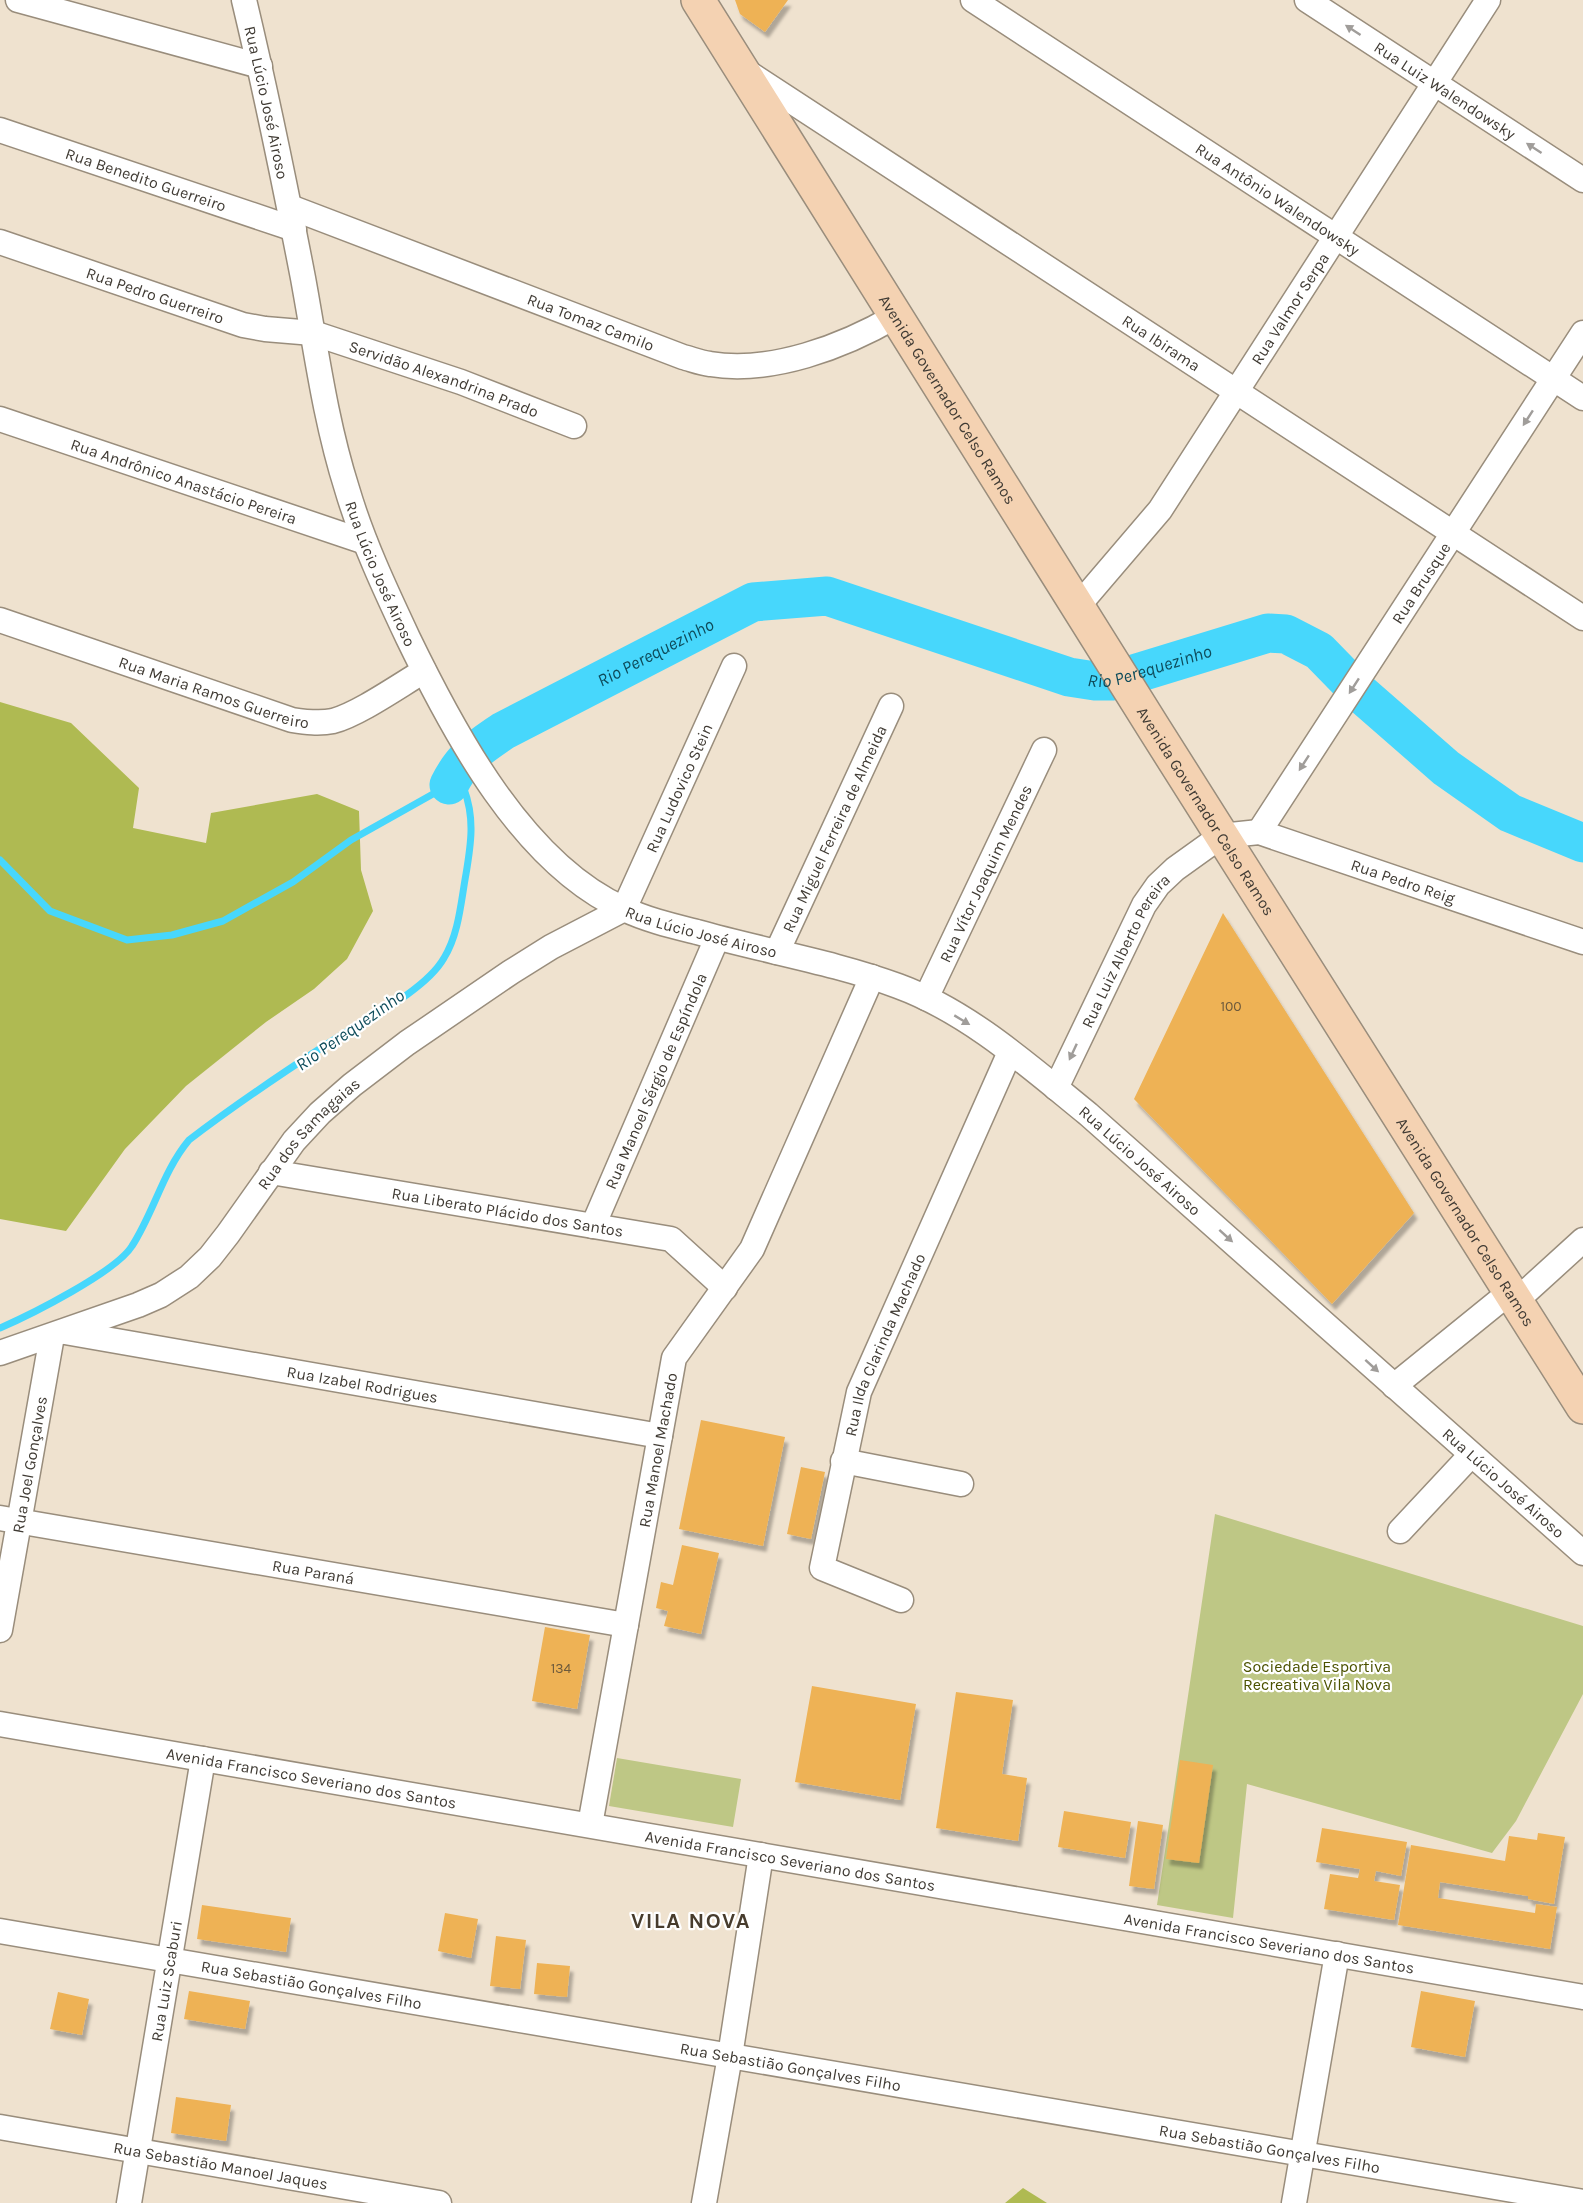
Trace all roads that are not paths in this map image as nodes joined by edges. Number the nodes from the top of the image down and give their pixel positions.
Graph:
1 (18, 0) edge
2 (244, 0) edge
3 (698, 0) edge
4 (973, 0) edge
5 (1308, 0) edge
6 (1488, 0) edge
7 (260, 66) junction
8 (740, 67) junction
9 (1435, 83) junction
10 (0, 130) edge
11 (1583, 180) edge
12 (292, 218) junction
13 (1336, 237) junction
14 (0, 242) edge
15 (896, 316) junction
16 (313, 333) junction
17 (1583, 333) edge
18 (1553, 379) junction
19 (1236, 392) junction
20 (1583, 398) edge
21 (0, 419) edge
22 (574, 426) dead end
23 (1453, 533) junction
24 (365, 542) junction
25 (1078, 606) junction
26 (1583, 618) edge
27 (0, 620) edge
28 (734, 666) dead end
29 (424, 671) junction
30 (891, 706) dead end
31 (1044, 750) dead end
32 (1259, 832) junction
33 (1221, 836) junction
34 (624, 909) junction
35 (717, 938) junction
36 (1583, 942) edge
37 (777, 952) junction
38 (872, 977) junction
39 (926, 998) junction
40 (1010, 1052) junction
41 (1056, 1088) junction
42 (271, 1172) junction
43 (593, 1226) junction
44 (1583, 1240) edge
45 (724, 1288) junction
46 (1513, 1296) junction
47 (58, 1334) junction
48 (0, 1353) edge
49 (1394, 1386) junction
50 (1583, 1407) edge
51 (660, 1436) junction
52 (1471, 1455) junction
53 (843, 1461) junction
54 (961, 1484) dead end
55 (10, 1520) edge
56 (1400, 1531) dead end
57 (1583, 1553) edge
58 (901, 1600) dead end
59 (626, 1625) junction
60 (0, 1630) edge
61 (0, 1724) edge
62 (203, 1759) junction
63 (590, 1825) junction
64 (760, 1854) junction
65 (0, 1931) edge
66 (1337, 1954) junction
67 (170, 1960) junction
68 (1583, 1996) edge
69 (730, 2056) junction
70 (0, 2127) edge
71 (137, 2151) junction
72 (1302, 2154) junction
73 (1583, 2202) edge
74 (129, 2203) edge
75 (439, 2203) edge
76 (704, 2203) edge
77 (1294, 2203) edge

1 - 7 street
2 - 7 street, Rua Lúcio José Airoso
3 - 8 main road, Avenida Governador Celso Ramos
4 - 13 street, Rua Antônio Walendowsky
9 -> 5 street, Rua Luiz Walendowsky
6 - 9 street, Rua Valmor Serpa
7 - 12 street, Rua Lúcio José Airoso
8 - 15 main road, Avenida Governador Celso Ramos
8 - 19 street, Rua Ibirama
11 -> 9 street, Rua Luiz Walendowsky
9 - 13 street, Rua Valmor Serpa
10 - 12 street, Rua Benedito Guerreiro
12 - 15 street, Rua Tomaz Camilo
12 - 16 street, Rua Lúcio José Airoso
13 - 18 street, Rua Antônio Walendowsky
13 - 19 street, Rua Valmor Serpa
14 - 16 street, Rua Pedro Guerreiro
15 - 25 main road, Avenida Governador Celso Ramos
16 - 22 street, Servidão Alexandrina Prado
16 - 24 street, Rua Lúcio José Airoso
17 - 18 street, Rua Brusque
18 - 20 street, Rua Antônio Walendowsky
18 -> 23 street, Rua Brusque
19 - 23 street, Rua Ibirama
19 - 25 street, Rua Valmor Serpa
21 - 24 street, Rua Andrônico Anastácio Pereira
23 - 26 street, Rua Ibirama
23 -> 32 street, Rua Brusque
24 - 29 street, Rua Lúcio José Airoso
25 - 33 main road, Avenida Governador Celso Ramos
27 - 29 street, Rua Maria Ramos Guerreiro
28 - 34 street, Rua Ludovico Stein
29 - 34 street, Rua Lúcio José Airoso
30 - 37 street, Rua Miguel Ferreira de Almeida
31 - 39 street, Rua Vítor Joaquim Mendes
32 - 33 street, Rua Pedro Reig
32 - 36 street, Rua Pedro Reig
33 -> 41 street, Rua Luiz Alberto Pereira
33 - 46 main road, Avenida Governador Celso Ramos
34 - 35 street, Rua Lúcio José Airoso
34 - 42 street, Rua dos Samagaias
35 - 37 street, Rua Lúcio José Airoso
35 - 43 street, Rua Manoel Sérgio de Espíndola
37 - 38 street, Rua Lúcio José Airoso
38 - 39 street, Rua Lúcio José Airoso
38 - 45 street, Rua Manoel Machado
39 -> 40 street, Rua Lúcio José Airoso
40 - 41 street, Rua Lúcio José Airoso
40 - 53 street, Rua Ilda Clarinda Machado
41 -> 49 street, Rua Lúcio José Airoso
42 - 43 street, Rua Liberato Plácido dos Santos
42 - 47 street, Rua dos Samagaias
43 - 45 street, Rua Liberato Plácido dos Santos
44 - 46 street
45 - 51 street, Rua Manoel Machado
46 - 49 street
46 - 50 main road, Avenida Governador Celso Ramos
47 - 48 street, Rua dos Samagaias
47 - 51 street, Rua Izabel Rodrigues
47 - 55 street, Rua Joel Gonçalves
49 - 52 street, Rua Lúcio José Airoso
51 - 59 street, Rua Manoel Machado
52 - 56 street
52 - 57 street, Rua Lúcio José Airoso
53 - 54 street
53 - 58 street, Rua Ilda Clarinda Machado
55 - 59 street, Rua Paraná
55 - 60 street, Rua Joel Gonçalves
59 - 63 street, Rua Manoel Machado
61 - 62 street, Avenida Francisco Severiano dos Santos
62 - 63 street, Avenida Francisco Severiano dos Santos
62 - 67 street, Rua Luiz Scaburi
63 - 64 street, Avenida Francisco Severiano dos Santos
64 - 66 street, Avenida Francisco Severiano dos Santos
64 - 69 street
65 - 67 street, Rua Sebastião Gonçalves Filho
66 - 68 street, Avenida Francisco Severiano dos Santos
66 - 72 street
67 - 69 street, Rua Sebastião Gonçalves Filho
67 - 71 street, Rua Luiz Scaburi
69 - 72 street, Rua Sebastião Gonçalves Filho
69 - 76 street
70 - 71 street, Rua Sebastião Manoel Jaques
71 - 74 street, Rua Luiz Scaburi
71 - 75 street, Rua Sebastião Manoel Jaques
72 - 73 street, Rua Sebastião Gonçalves Filho
72 - 77 street

